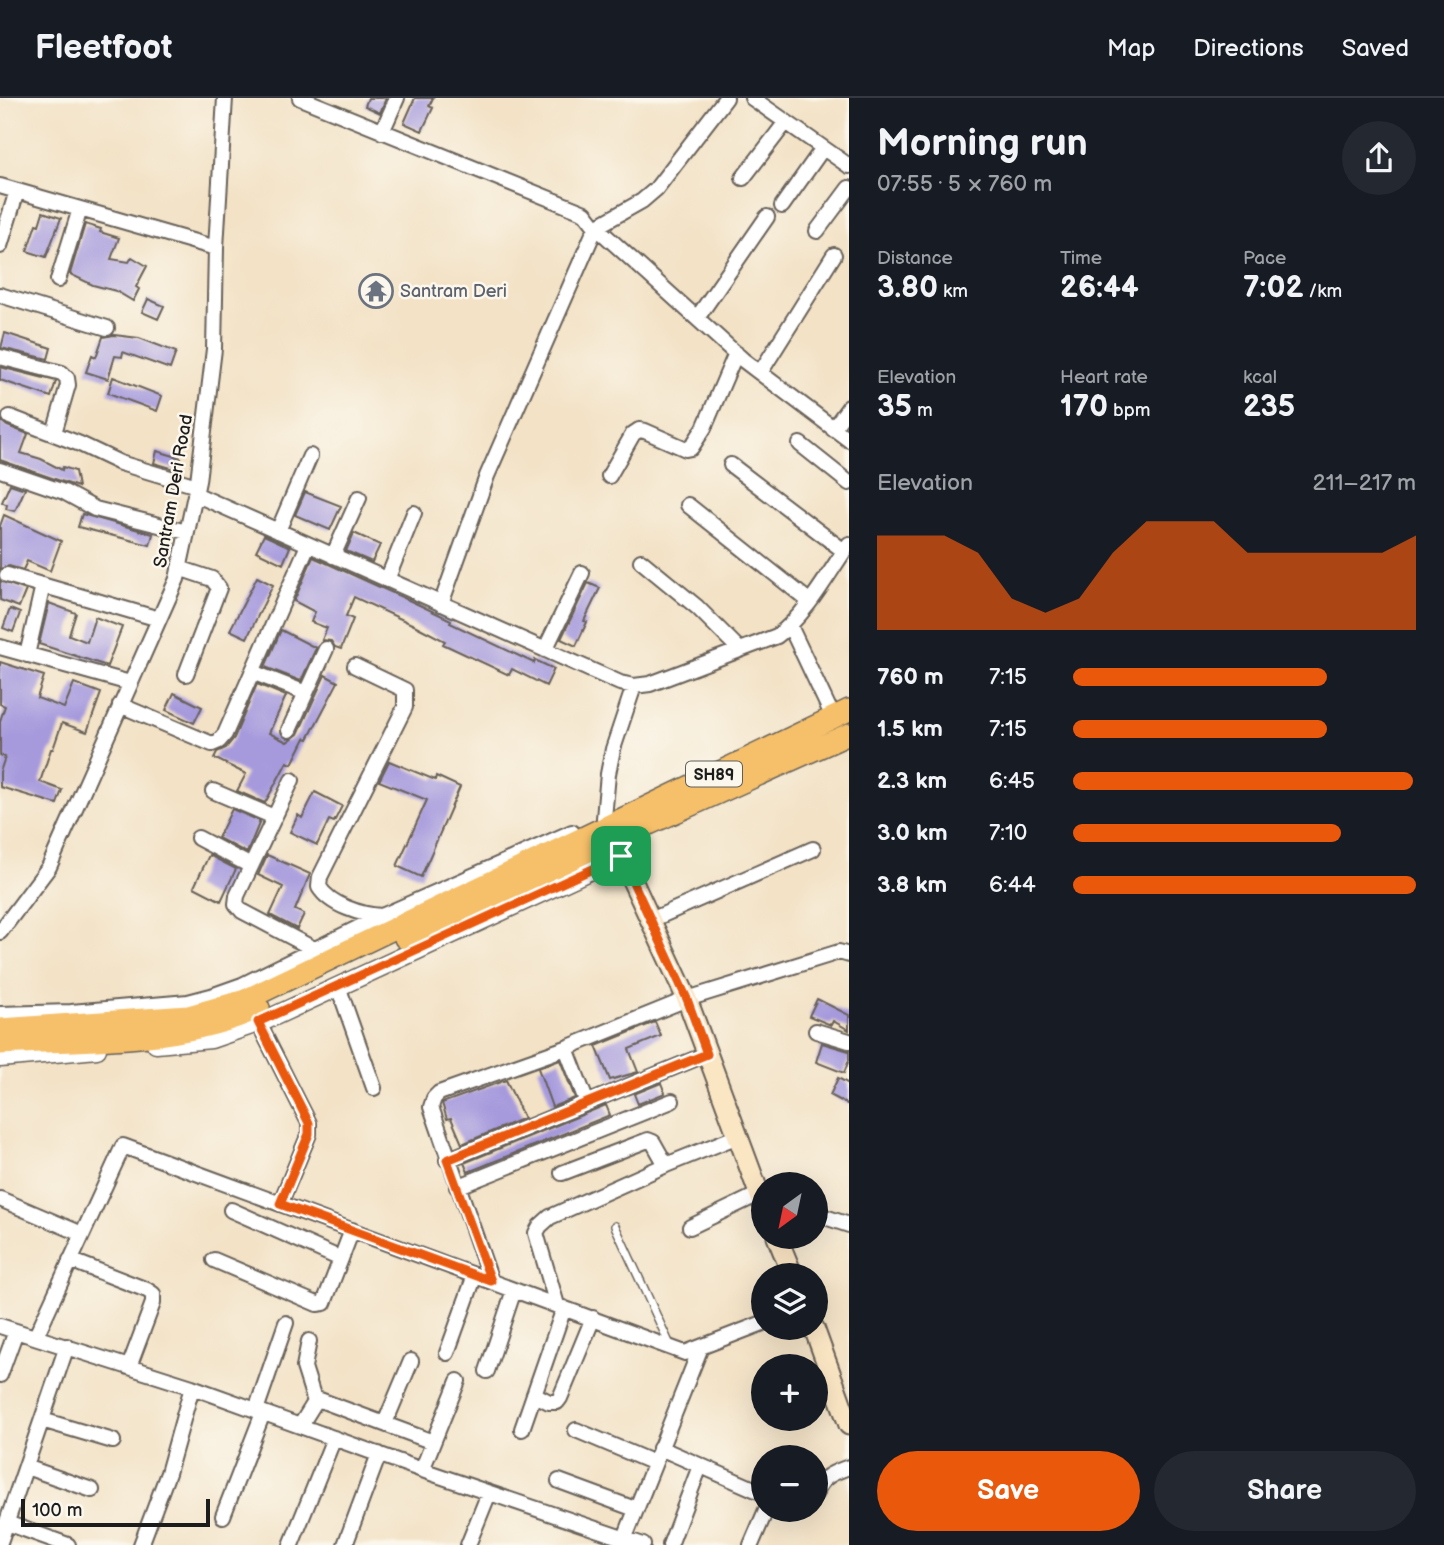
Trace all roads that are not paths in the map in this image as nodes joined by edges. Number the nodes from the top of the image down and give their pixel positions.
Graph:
1 (225, 98) edge
2 (300, 98) edge
3 (397, 98) edge
4 (726, 98) edge
5 (752, 98) edge
6 (333, 105) edge
7 (786, 122) junction
8 (382, 132) junction
9 (823, 148) junction
10 (849, 166) edge
11 (743, 178) dead end
12 (0, 186) edge
13 (849, 188) edge
14 (18, 191) junction
15 (782, 206) dead end
16 (80, 209) junction
17 (767, 217) dead end
18 (596, 227) junction
19 (817, 231) dead end
20 (0, 246) edge
21 (216, 248) junction
22 (834, 255) dead end
23 (58, 280) dead end
24 (0, 295) edge
25 (697, 318) junction
26 (107, 328) dead end
27 (736, 353) junction
28 (0, 357) edge
29 (760, 373) junction
30 (849, 407) edge
31 (10, 417) dead end
32 (833, 429) junction
33 (54, 433) junction
34 (849, 440) edge
35 (800, 444) dead end
36 (310, 456) dead end
37 (731, 465) dead end
38 (0, 470) edge
39 (609, 475) dead end
40 (849, 483) edge
41 (196, 490) junction
42 (359, 498) dead end
43 (688, 505) dead end
44 (414, 513) dead end
45 (278, 531) junction
46 (187, 532) junction
47 (308, 545) junction
48 (847, 548) edge
49 (333, 556) junction
50 (641, 561) dead end
51 (179, 568) junction
52 (582, 573) dead end
53 (7, 575) dead end
54 (387, 580) junction
55 (43, 585) junction
56 (809, 601) junction
57 (441, 604) junction
58 (159, 619) junction
59 (790, 626) junction
60 (0, 647) edge
61 (326, 649) dead end
62 (545, 650) junction
63 (740, 650) junction
64 (27, 655) junction
65 (355, 666) dead end
66 (253, 672) junction
67 (186, 674) dead end
68 (130, 683) junction
69 (634, 686) junction
70 (306, 693) junction
71 (120, 705) junction
72 (841, 714) edge
73 (289, 730) dead end
74 (849, 734) edge
75 (292, 780) dead end
76 (213, 791) dead end
77 (274, 817) junction
78 (611, 835) junction
79 (198, 838) dead end
80 (584, 845) junction
81 (813, 849) dead end
82 (251, 866) junction
83 (382, 916) junction
84 (651, 920) junction
85 (0, 932) edge
86 (314, 949) junction
87 (848, 952) edge
88 (338, 986) junction
89 (687, 999) junction
90 (0, 1014) edge
91 (258, 1022) junction
92 (0, 1029) edge
93 (816, 1031) dead end
94 (849, 1041) edge
95 (0, 1044) edge
96 (566, 1048) junction
97 (707, 1054) junction
98 (0, 1058) edge
99 (374, 1088) dead end
100 (672, 1101) dead end
101 (587, 1103) junction
102 (737, 1136) junction
103 (447, 1160) junction
104 (666, 1165) junction
105 (752, 1172) edge
106 (562, 1173) dead end
107 (457, 1187) junction
108 (0, 1199) edge
109 (751, 1202) edge
110 (280, 1204) junction
111 (231, 1210) dead end
112 (828, 1217) edge
113 (849, 1225) edge
114 (615, 1226) dead end
115 (690, 1227) dead end
116 (352, 1230) junction
117 (82, 1234) junction
118 (341, 1259) junction
119 (70, 1260) junction
120 (214, 1260) dead end
121 (475, 1275) junction
122 (491, 1281) junction
123 (514, 1290) junction
124 (561, 1307) junction
125 (593, 1318) junction
126 (286, 1323) dead end
127 (0, 1326) edge
128 (751, 1328) edge
129 (16, 1331) junction
130 (36, 1336) junction
131 (818, 1340) edge
132 (309, 1341) dead end
133 (67, 1346) junction
134 (701, 1347) junction
135 (672, 1348) junction
136 (447, 1353) dead end
137 (411, 1362) dead end
138 (129, 1367) junction
139 (486, 1371) dead end
140 (0, 1374) edge
141 (458, 1381) dead end
142 (192, 1387) junction
143 (534, 1394) junction
144 (315, 1402) junction
145 (259, 1411) junction
146 (42, 1420) junction
147 (386, 1423) junction
148 (849, 1424) edge
149 (300, 1426) junction
150 (522, 1429) dead end
151 (576, 1430) dead end
152 (334, 1438) junction
153 (113, 1441) dead end
154 (433, 1442) junction
155 (660, 1448) junction
156 (379, 1454) junction
157 (654, 1462) junction
158 (700, 1466) junction
159 (26, 1467) junction
160 (849, 1467) edge
161 (422, 1470) junction
162 (828, 1475) edge
163 (559, 1481) dead end
164 (751, 1488) edge
165 (92, 1490) dead end
166 (489, 1493) junction
167 (635, 1509) junction
168 (223, 1516) dead end
169 (761, 1522) edge
170 (7, 1523) junction
171 (0, 1542) edge
172 (622, 1542) edge
173 (68, 1545) edge
174 (141, 1545) edge
175 (291, 1545) edge
176 (345, 1545) edge
177 (468, 1545) edge
178 (643, 1545) edge
179 (670, 1545) edge
180 (751, 1545) edge

1 - 21 street, Santram Deri Road
2 - 6 street
3 - 8 street
4 - 18 street
5 - 7 street
6 - 8 street
7 - 9 street
7 - 11 street
8 - 18 street
9 - 10 street
9 - 15 street
12 - 14 street
13 - 19 street
14 - 16 street
14 - 20 street
16 - 21 street
16 - 23 street
17 - 25 street
18 - 25 street
18 - 57 street
21 - 41 street, Santram Deri Road
22 - 29 street
24 - 26 street
25 - 27 street
27 - 29 street
27 - 39 street
28 - 33 street
29 - 32 street
30 - 32 street
31 - 33 street
32 - 34 street
33 - 41 street
35 - 40 street
36 - 45 street
37 - 48 street
38 - 46 street
41 - 45 street
41 - 46 street, Santram Deri Road
42 - 49 street
43 - 56 street
44 - 54 street
45 - 47 street
46 - 51 street, Santram Deri Road
47 - 49 street
47 - 66 street
48 - 56 street
49 - 54 street
50 - 63 street
51 - 58 street, Santram Deri Road
51 - 67 street
52 - 62 street
53 - 55 street
54 - 57 street
55 - 58 street
55 - 64 street
56 - 59 street
57 - 62 street
58 - 68 street, Santram Deri Road
59 - 63 street
59 - 72 street
60 - 64 street
61 - 70 street
62 - 69 street
63 - 69 street
64 - 68 street
65 - 83 street
66 - 70 street
66 - 71 street
68 - 71 street, Santram Deri Road
69 - 78 street
70 - 73 street
71 - 85 street, Santram Deri Road
72 - 78 main road, SH89
74 - 78 main road, SH89
75 - 77 street
76 - 77 street
77 - 82 street
78 - 80 main road, SH89
78 - 83 street
78 - 84 main road
78 - 88 street
79 - 82 street
80 - 92 main road, SH89
80 - 95 main road, SH89
81 - 84 street
82 - 86 street
83 - 86 street
84 - 89 main road
86 - 90 street
87 - 89 street
88 - 91 street
88 - 99 street
89 - 96 street
89 - 97 main road
91 - 98 street
91 - 110 street
93 - 94 street
96 - 101 street
96 - 103 street
97 - 101 street
97 - 102 main road
100 - 107 street
101 - 103 street
102 - 104 street
102 - 105 main road
103 - 107 street
104 - 106 street
104 - 124 street
107 - 122 street
108 - 117 street
109 - 115 street
110 - 116 street
110 - 117 street
111 - 118 street
112 - 113 street
114 - 135 lane
116 - 118 street
116 - 121 street
117 - 119 street
118 - 120 street
119 - 130 street
119 - 138 street
121 - 122 street
121 - 136 street
122 - 123 street
123 - 124 street
123 - 139 street
124 - 125 street
124 - 143 street
125 - 135 street
125 - 143 street
126 - 145 street
127 - 129 street
128 - 134 street
129 - 130 street
129 - 140 street
130 - 133 street
131 - 148 main road
132 - 144 street
133 - 138 street
133 - 146 street
134 - 135 street
134 - 155 street
137 - 147 street
138 - 142 street
141 - 154 street
142 - 145 street
142 - 174 street
143 - 150 street
144 - 147 street
144 - 149 street
145 - 149 street
145 - 168 street
146 - 153 street
146 - 159 street
147 - 154 street
149 - 152 street
151 - 157 street
152 - 156 street
152 - 175 street
154 - 161 street
155 - 157 street
155 - 158 street
156 - 161 street
156 - 176 street
157 - 167 street
158 - 164 street
158 - 179 street
159 - 165 street
159 - 170 street
160 - 162 street
161 - 166 street
163 - 167 street
166 - 172 street
166 - 177 street
167 - 172 street
169 - 180 street
170 - 171 street
170 - 173 street
172 - 178 street

